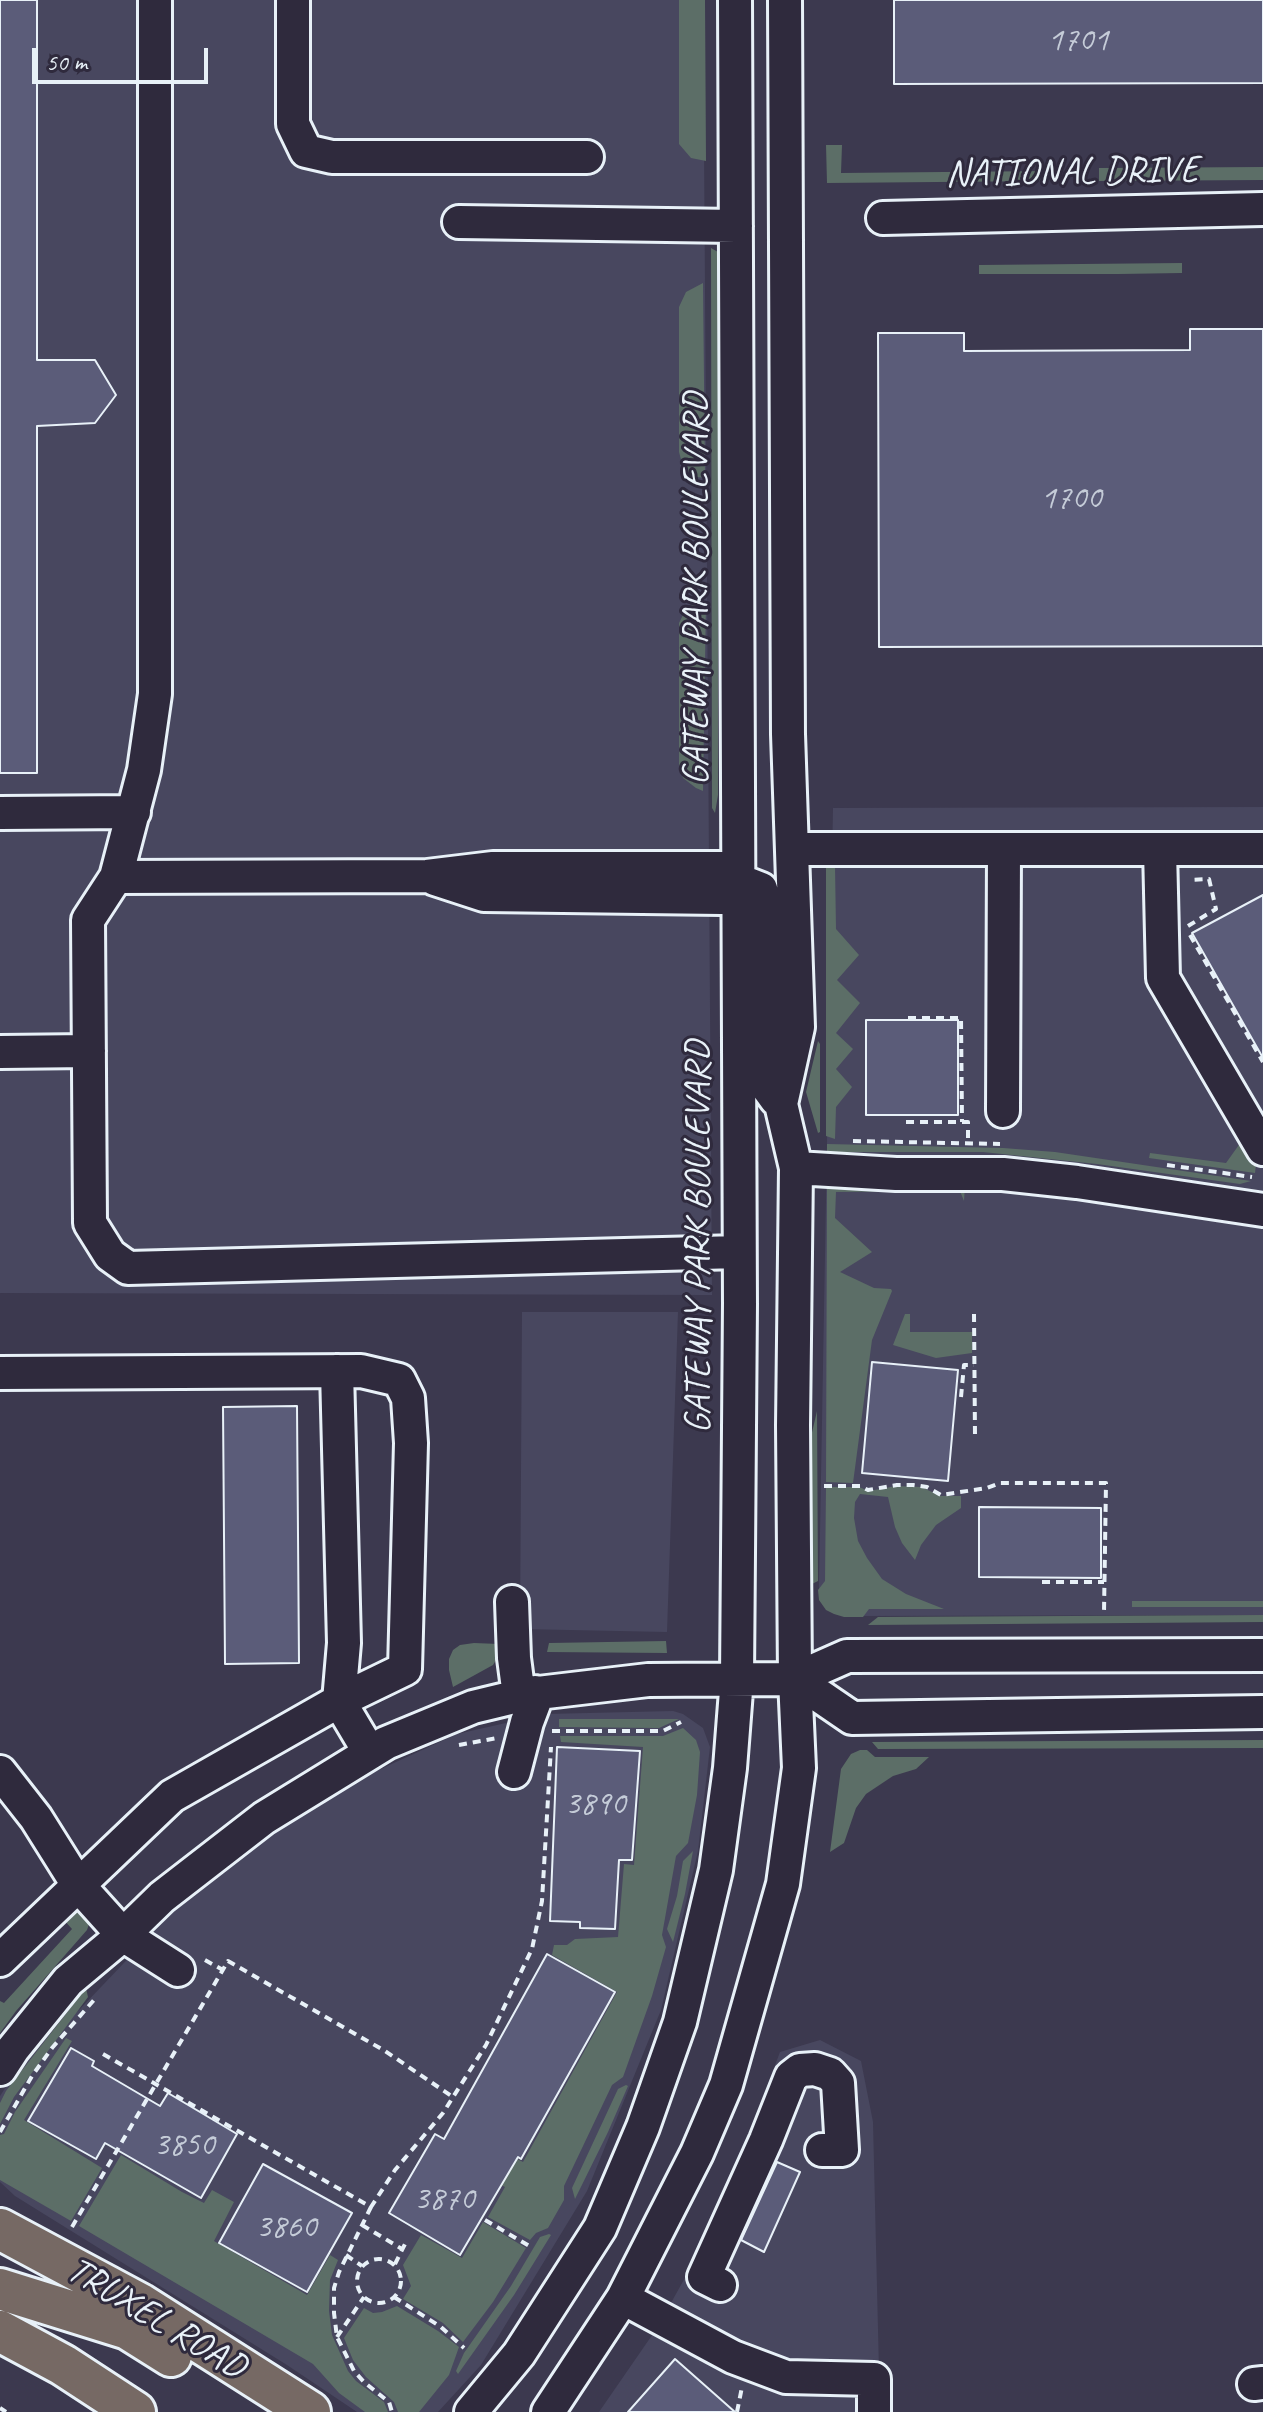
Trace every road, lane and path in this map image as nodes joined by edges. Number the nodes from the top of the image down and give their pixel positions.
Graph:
1 (155, 0) edge
2 (293, 0) edge
3 (735, 0) edge
4 (785, 0) edge
5 (587, 157) dead end
6 (1263, 209) edge
7 (883, 218) dead end
8 (459, 222) dead end
9 (736, 226) junction
10 (134, 812) junction
11 (0, 813) edge
12 (793, 849) junction
13 (1160, 849) junction
14 (1263, 849) edge
15 (1004, 851) junction
16 (116, 877) junction
17 (738, 880) junction
18 (1177, 880) dead end
19 (908, 1018) dead end
20 (89, 1051) junction
21 (0, 1052) edge
22 (1263, 1062) edge
23 (781, 1104) junction
24 (1003, 1111) dead end
25 (906, 1122) dead end
26 (962, 1122) junction
27 (968, 1143) dead end
28 (1263, 1149) edge
29 (796, 1168) junction
30 (1263, 1210) edge
31 (739, 1252) junction
32 (974, 1314) dead end
33 (974, 1365) junction
34 (337, 1371) junction
35 (0, 1373) edge
36 (961, 1397) dead end
37 (975, 1436) dead end
38 (824, 1486) dead end
39 (1042, 1582) dead end
40 (1104, 1582) junction
41 (512, 1602) dead end
42 (1104, 1612) dead end
43 (1263, 1655) edge
44 (737, 1678) junction
45 (795, 1679) junction
46 (529, 1695) junction
47 (339, 1701) junction
48 (1263, 1712) edge
49 (681, 1722) dead end
50 (456, 1745) dead end
51 (370, 1753) junction
52 (518, 1758) joint
53 (0, 1772) edge
54 (78, 1885) junction
55 (123, 1935) junction
56 (0, 1960) edge
57 (190, 1965) joint
58 (223, 1970) junction
59 (103, 2054) dead end
60 (0, 2069) edge
61 (156, 2084) junction
62 (453, 2097) junction
63 (822, 2150) dead end
64 (371, 2207) junction
65 (485, 2220) dead end
66 (362, 2225) junction
67 (72, 2227) dead end
68 (0, 2229) edge
69 (406, 2242) dead end
70 (531, 2247) dead end
71 (402, 2249) junction
72 (346, 2255) junction
73 (395, 2264) junction
74 (362, 2266) junction
75 (720, 2285) dead end
76 (0, 2289) edge
77 (364, 2297) junction
78 (394, 2297) junction
79 (623, 2298) junction
80 (0, 2331) edge
81 (337, 2337) junction
82 (464, 2348) dead end
83 (744, 2381) dead end
84 (0, 2408) edge
85 (6, 2412) edge
86 (135, 2412) edge
87 (286, 2412) edge
88 (310, 2412) edge
89 (392, 2412) edge
90 (471, 2412) edge
91 (548, 2412) edge
92 (737, 2412) edge
93 (874, 2412) edge

1 - 10 street
2 - 5 street
3 - 9 street, GATEWAY PARK BOULEVARD
4 - 12 street
6 - 7 street, NATIONAL DRIVE
8 - 9 street
9 - 17 street, GATEWAY PARK BOULEVARD
10 - 11 street
10 - 16 street
12 - 15 street
12 - 23 street
13 - 14 street
13 - 15 street
13 - 28 street
15 - 24 street
16 - 17 street
16 - 20 street
17 - 23 street
17 - 31 street, GATEWAY PARK BOULEVARD
18 - 22 path
19 - 26 path
20 - 21 street
20 - 31 street
23 - 29 street
25 - 26 path
26 - 27 path
29 - 30 street
29 - 45 street
31 - 44 street, GATEWAY PARK BOULEVARD
32 - 33 path
33 - 36 path
33 - 37 path
34 - 35 street
34 - 47 street
34 - 47 street
38 - 40 path
39 - 40 path
40 - 42 path
41 - 46 street
43 - 45 street
44 - 45 street
44 - 46 street
44 - 90 street, GATEWAY PARK BOULEVARD
45 - 48 street
45 - 79 street
46 - 51 street
46 - 52 street
47 - 51 street
47 - 54 street
49 - 62 path
50 - 52 path
51 - 55 street
53 - 54 street
54 - 55 street
54 - 56 street
55 - 57 street
55 - 60 street
57 - 58 path
58 - 61 path
58 - 62 path
59 - 61 path
61 - 64 path
61 - 67 path
62 - 64 path
63 - 75 street
64 - 66 path
65 - 70 path
66 - 71 path
66 - 72 path
68 - 88 main road, TRUXEL ROAD
69 - 71 path
71 - 73 path
72 - 74 path
72 - 81 path
73 - 74 path
73 - 78 path
74 - 77 path
76 - 87 main road
77 - 78 path
77 - 81 path
78 - 82 path
79 - 91 street
79 - 93 street
80 - 86 main road
81 - 89 path
83 - 92 path
84 - 85 path

